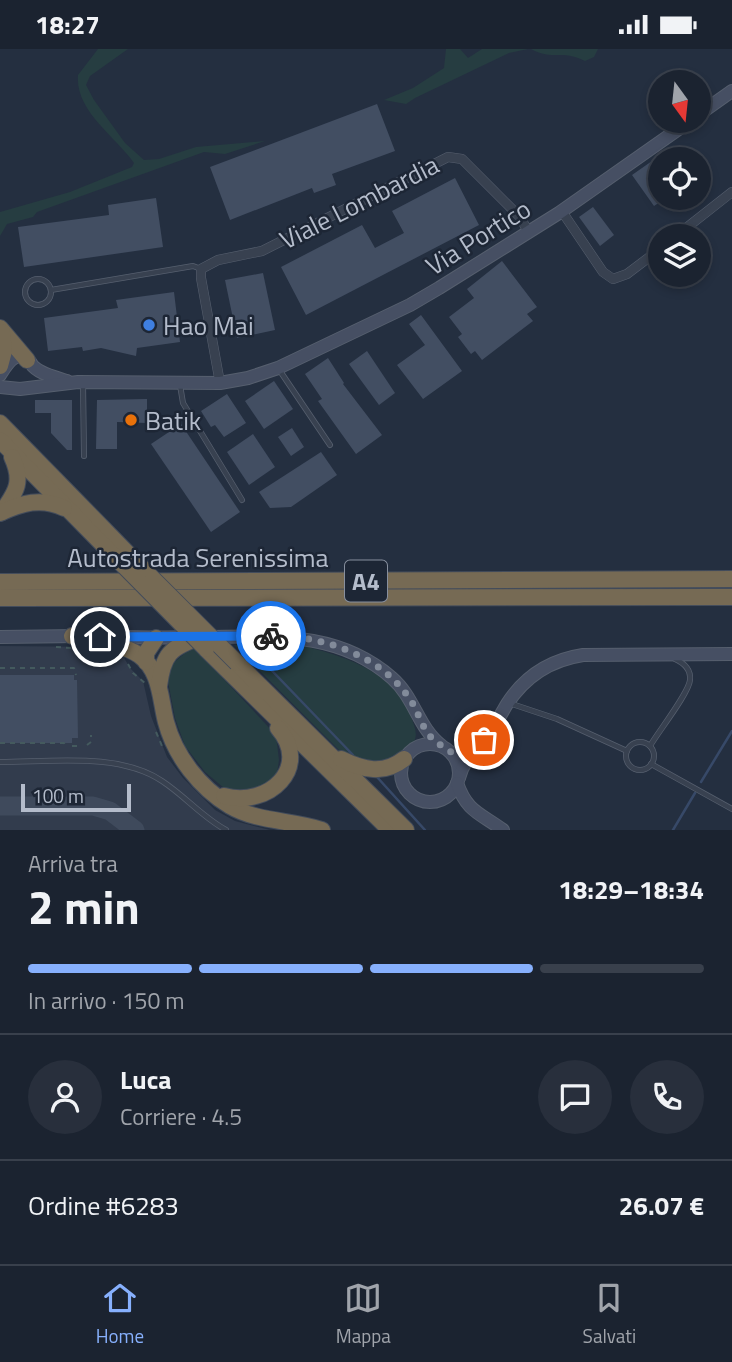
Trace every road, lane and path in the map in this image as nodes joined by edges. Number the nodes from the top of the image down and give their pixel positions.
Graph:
1 (732, 91) edge
2 (711, 106) edge
3 (673, 133) edge
4 (732, 192) edge
5 (559, 213) junction
6 (691, 224) edge
7 (528, 233) junction
8 (648, 258) edge
9 (201, 269) junction
10 (51, 290) junction
11 (1, 330) edge
12 (30, 364) junction
13 (278, 368) junction
14 (3, 375) edge
15 (77, 382) junction
16 (180, 383) junction
17 (219, 383) junction
18 (25, 388) junction
19 (0, 423) edge
20 (4, 444) edge
21 (330, 445) dead end
22 (84, 456) dead end
23 (242, 500) dead end
24 (69, 510) junction
25 (1, 512) edge
26 (131, 565) junction
27 (732, 579) edge
28 (0, 582) edge
29 (732, 597) edge
30 (0, 598) edge
31 (0, 637) edge
32 (156, 638) junction
33 (71, 642) junction
34 (203, 643) junction
35 (56, 647) dead end
36 (619, 654) junction
37 (732, 654) edge
38 (125, 659) dead end
39 (146, 661) junction
40 (230, 665) junction
41 (0, 668) edge
42 (76, 675) dead end
43 (153, 685) junction
44 (251, 693) junction
45 (508, 703) junction
46 (418, 717) junction
47 (156, 733) dead end
48 (91, 735) dead end
49 (0, 743) edge
50 (87, 745) dead end
51 (478, 745) junction
52 (65, 746) dead end
53 (72, 746) dead end
54 (77, 746) dead end
55 (650, 746) junction
56 (446, 749) junction
57 (164, 751) dead end
58 (627, 751) junction
59 (329, 754) junction
60 (409, 754) junction
61 (0, 762) edge
62 (651, 764) junction
63 (458, 780) junction
64 (210, 791) junction
65 (732, 810) edge
66 (226, 830) edge
67 (322, 830) edge
68 (390, 830) edge
69 (407, 830) edge
70 (503, 830) edge

1 - 2 main road
3 - 5 main road, Via Portico
4 - 6 street
5 - 7 main road, Via Portico
5 - 8 street
7 - 9 street, Viale Lombardia
7 - 13 main road, Via Portico
9 - 10 lane, Viale Lombardia
9 - 17 street
10 - 10 lane, Viale Lombardia
11 - 12 highway
11 - 14 highway
12 - 14 main road, Via Portico
12 - 15 main road, Via Portico
12 - 18 main road
13 - 17 main road, Via Portico
13 - 21 lane
14 - 18 main road, Via Portico
15 - 16 main road, Via Portico
15 - 18 main road, Via Portico
15 - 22 lane
16 - 17 main road, Via Portico
16 - 23 lane
19 - 26 highway
20 - 24 highway
20 - 25 highway
24 - 25 highway
24 - 26 highway
26 - 34 highway, bridge
26 - 40 highway, bridge
27 - 28 highway, Autostrada Serenissima / A4
29 - 30 highway, Autostrada Serenissima / A4
31 - 33 main road
32 - 33 main road
32 - 34 main road
32 - 39 highway
33 - 35 path
33 - 39 highway
34 - 40 highway
34 - 43 highway
34 - 46 main road
36 - 37 main road
36 - 45 main road
36 - 55 lane
38 - 43 path
39 - 43 highway
40 - 44 highway
40 - 59 highway
41 - 42 path
43 - 64 highway
44 - 64 highway
44 - 68 highway
45 - 51 main road
45 - 58 lane
46 - 56 main road
46 - 60 main road
47 - 57 path
48 - 50 path
49 - 52 path
51 - 56 main road
51 - 63 main road
53 - 54 path
55 - 58 lane
55 - 62 lane
56 - 60 main road
56 - 63 main road
58 - 62 lane
59 - 60 highway
59 - 69 highway
60 - 63 main road
61 - 66 lane
62 - 65 lane
63 - 70 main road
64 - 67 highway

